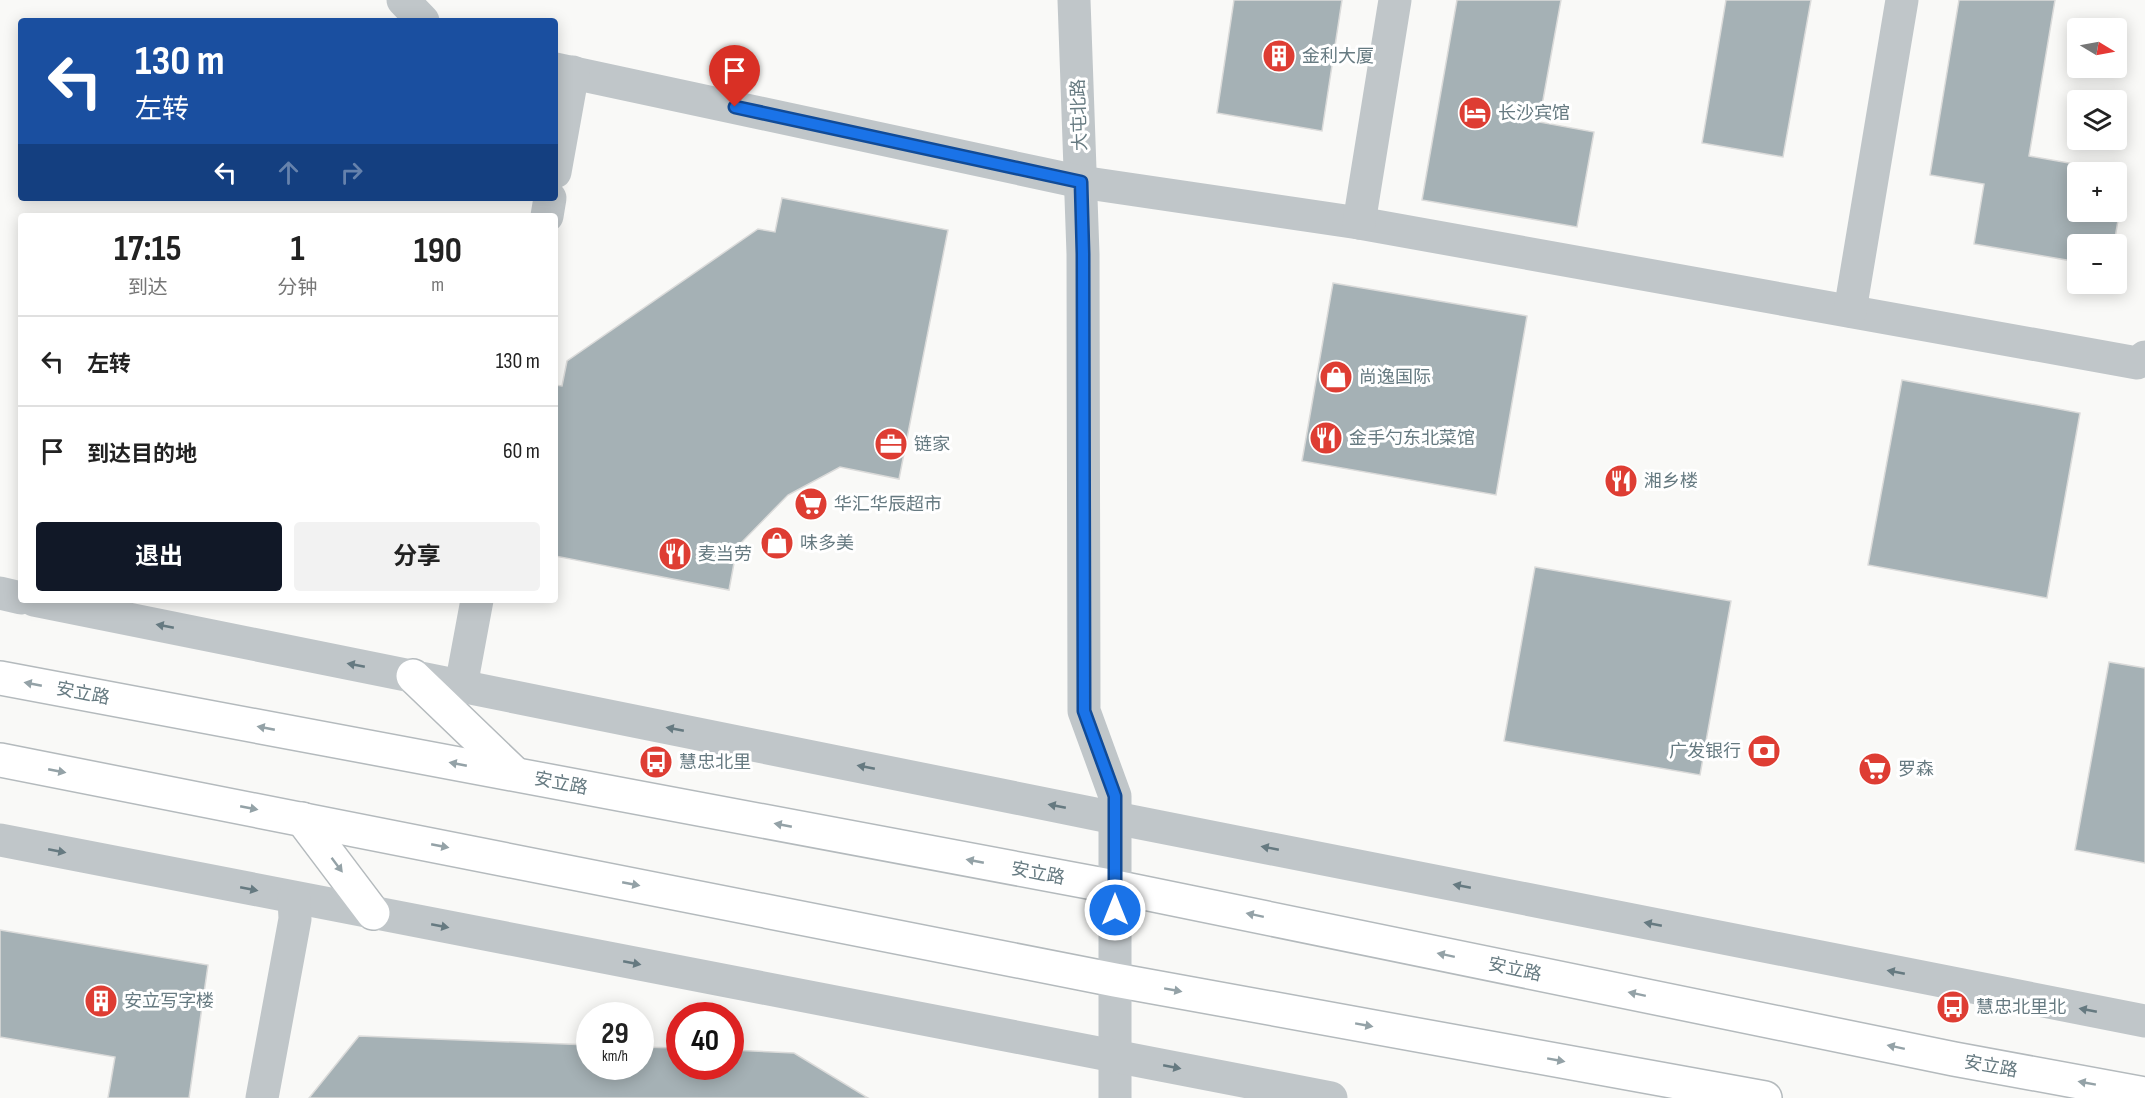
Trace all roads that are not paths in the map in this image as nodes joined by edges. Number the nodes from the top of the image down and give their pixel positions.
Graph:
1 (403, 0) edge
2 (1074, 0) edge
3 (1395, 0) edge
4 (1902, 0) edge
5 (420, 18) edge
6 (564, 70) edge
7 (558, 138) edge
8 (1081, 182) junction
9 (1359, 223) junction
10 (1850, 311) junction
11 (2145, 357) edge
12 (0, 594) edge
13 (18, 597) edge
14 (49, 603) edge
15 (476, 603) edge
16 (413, 676) junction
17 (0, 678) edge
18 (463, 686) junction
19 (0, 760) edge
20 (515, 774) junction
21 (1115, 818) junction
22 (302, 819) junction
23 (0, 840) edge
24 (1115, 887) junction
25 (294, 898) junction
26 (373, 913) junction
27 (1115, 980) junction
28 (2145, 1021) edge
29 (1115, 1056) junction
30 (2145, 1094) edge
31 (262, 1098) edge
32 (1115, 1098) edge
33 (1331, 1098) edge
34 (1765, 1098) edge

1 - 5 street
2 - 8 street, 大屯北路
3 - 9 street
4 - 10 street
6 - 7 street
6 - 8 street
8 - 9 street
8 - 21 street, 大屯北路
9 - 10 street
10 - 11 street
12 - 13 street
16 -> 14 street
15 - 18 street
16 - 18 street
16 - 20 main road
20 -> 17 main road, 安立路
21 -> 18 street
19 -> 22 main road
24 -> 20 main road, 安立路
21 - 24 street, 大屯北路
28 -> 21 street
22 -> 26 main road
22 -> 27 main road
23 -> 25 street
24 - 27 street, 大屯北路
30 -> 24 main road, 安立路
25 - 26 street
25 - 31 street
26 -> 29 street
27 - 29 street, 大屯北路
27 -> 34 main road
29 - 32 street
29 -> 33 street

